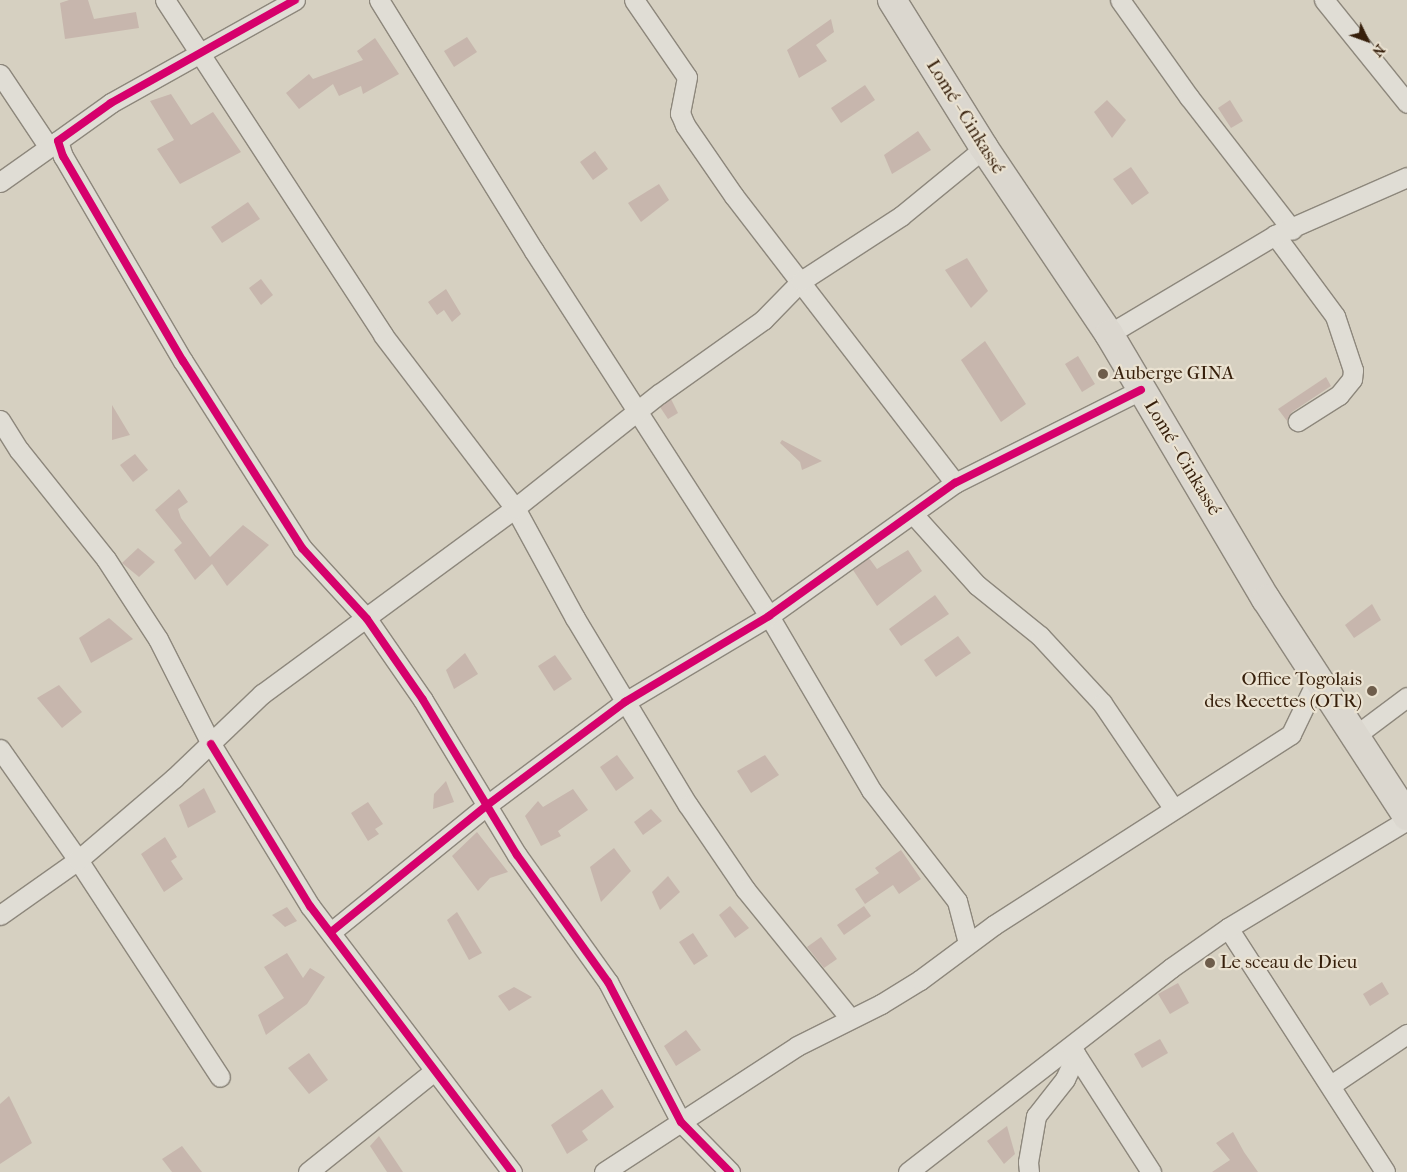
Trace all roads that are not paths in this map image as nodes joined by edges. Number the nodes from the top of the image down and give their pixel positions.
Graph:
1 (165, 0) edge
2 (295, 0) edge
3 (379, 0) edge
4 (634, 0) edge
5 (892, 0) edge
6 (1120, 0) edge
7 (1324, 0) edge
8 (200, 52) junction
9 (0, 74) edge
10 (1407, 103) edge
11 (53, 143) junction
12 (984, 148) junction
13 (1407, 177) edge
14 (0, 182) edge
15 (1283, 233) junction
16 (801, 281) junction
17 (1110, 334) junction
18 (1141, 390) junction
19 (639, 411) junction
20 (0, 420) edge
21 (1298, 421) dead end
22 (955, 483) junction
23 (515, 508) junction
24 (913, 514) junction
25 (769, 616) junction
26 (367, 619) junction
27 (1318, 678) junction
28 (1407, 697) edge
29 (625, 702) junction
30 (1356, 736) junction
31 (211, 744) junction
32 (0, 749) edge
33 (486, 806) junction
34 (1173, 808) junction
35 (1407, 816) edge
36 (1407, 820) edge
37 (78, 860) junction
38 (0, 915) edge
39 (1228, 928) junction
40 (331, 932) junction
41 (968, 943) junction
42 (850, 1018) junction
43 (1407, 1034) edge
44 (1074, 1051) junction
45 (434, 1071) junction
46 (220, 1077) dead end
47 (1331, 1085) junction
48 (680, 1122) junction
49 (308, 1172) edge
50 (512, 1172) edge
51 (604, 1172) edge
52 (730, 1172) edge
53 (908, 1172) edge
54 (1029, 1172) edge
55 (1151, 1172) edge
56 (1385, 1172) edge

1 - 8 street
2 - 8 street
3 - 19 street
4 - 16 street
5 - 12 highway, Lomé - Cinkassé
6 - 15 street
7 - 10 street
8 - 11 street
8 - 23 street
9 - 11 street
11 - 14 street
11 - 26 street
12 - 16 street
12 - 17 highway, Lomé - Cinkassé
13 - 15 street
15 - 17 street
15 - 21 street
16 - 19 street
16 - 22 street
17 - 18 highway, Lomé - Cinkassé
18 - 22 street
18 - 27 highway, Lomé - Cinkassé
19 - 23 street
19 - 25 street
20 - 31 street
22 - 24 street
23 - 26 street
23 - 29 street
24 - 25 street
24 - 34 street
25 - 29 street
25 - 41 street
26 - 31 street
26 - 33 street
27 - 30 highway, Lomé - Cinkassé
27 - 34 street
28 - 30 street
29 - 33 street
29 - 42 street
30 - 35 highway, Lomé - Cinkassé
31 - 37 street
31 - 40 street
32 - 37 street
33 - 40 street
33 - 48 street
34 - 41 street
36 - 39 street
37 - 38 street
37 - 46 street
39 - 44 street
39 - 47 street
40 - 45 street
41 - 42 street
42 - 48 street
43 - 47 street
44 - 53 street
44 - 54 street
44 - 55 street
45 - 49 street
45 - 50 street
47 - 56 street
48 - 51 street
48 - 52 street

